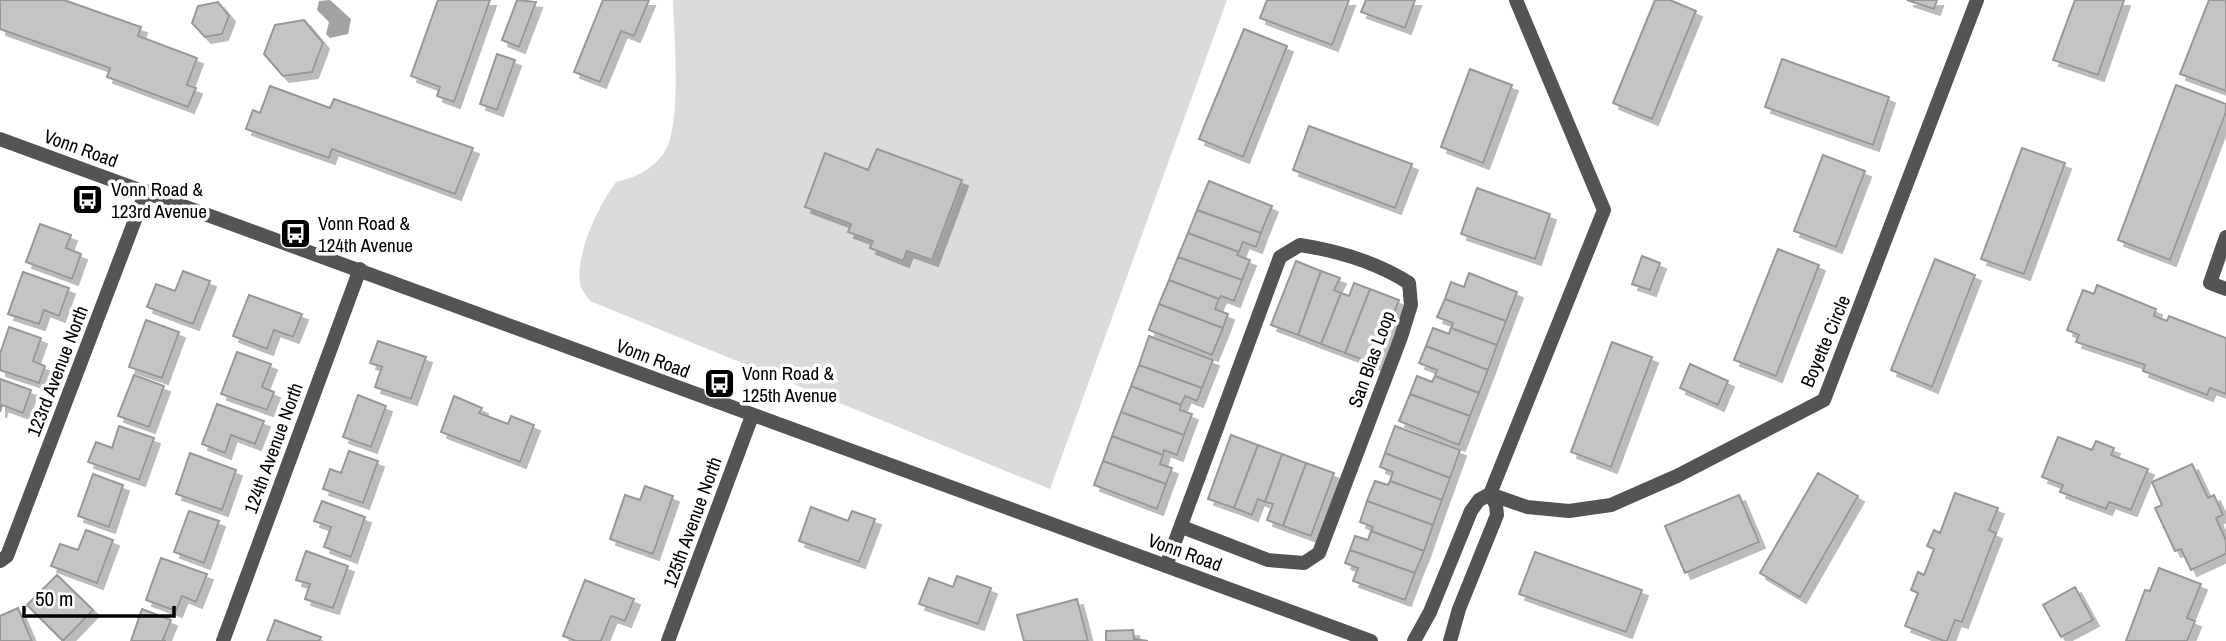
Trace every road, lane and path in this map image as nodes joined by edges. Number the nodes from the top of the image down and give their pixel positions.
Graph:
1 (1516, 0) edge
2 (1978, 0) edge
3 (0, 139) edge
4 (146, 191) junction
5 (2226, 237) edge
6 (360, 269) junction
7 (2226, 289) edge
8 (752, 416) junction
9 (1490, 494) junction
10 (1182, 527) junction
11 (0, 561) edge
12 (1166, 566) junction
13 (223, 641) edge
14 (668, 641) edge
15 (1371, 641) edge
16 (1414, 641) edge
17 (1450, 641) edge

1 - 9 street
2 - 9 street, Boyette Circle
3 - 4 street, Vonn Road
4 - 6 street, Vonn Road
4 - 11 street, 123rd Avenue North
5 - 7 street
6 - 8 street, Vonn Road
6 - 13 street, 124th Avenue North
8 - 12 street, Vonn Road
8 - 14 street, 125th Avenue North
9 - 16 street
9 - 17 street
10 - 10 street, San Blas Loop
10 - 12 street, San Blas Loop
12 - 15 street, Vonn Road

